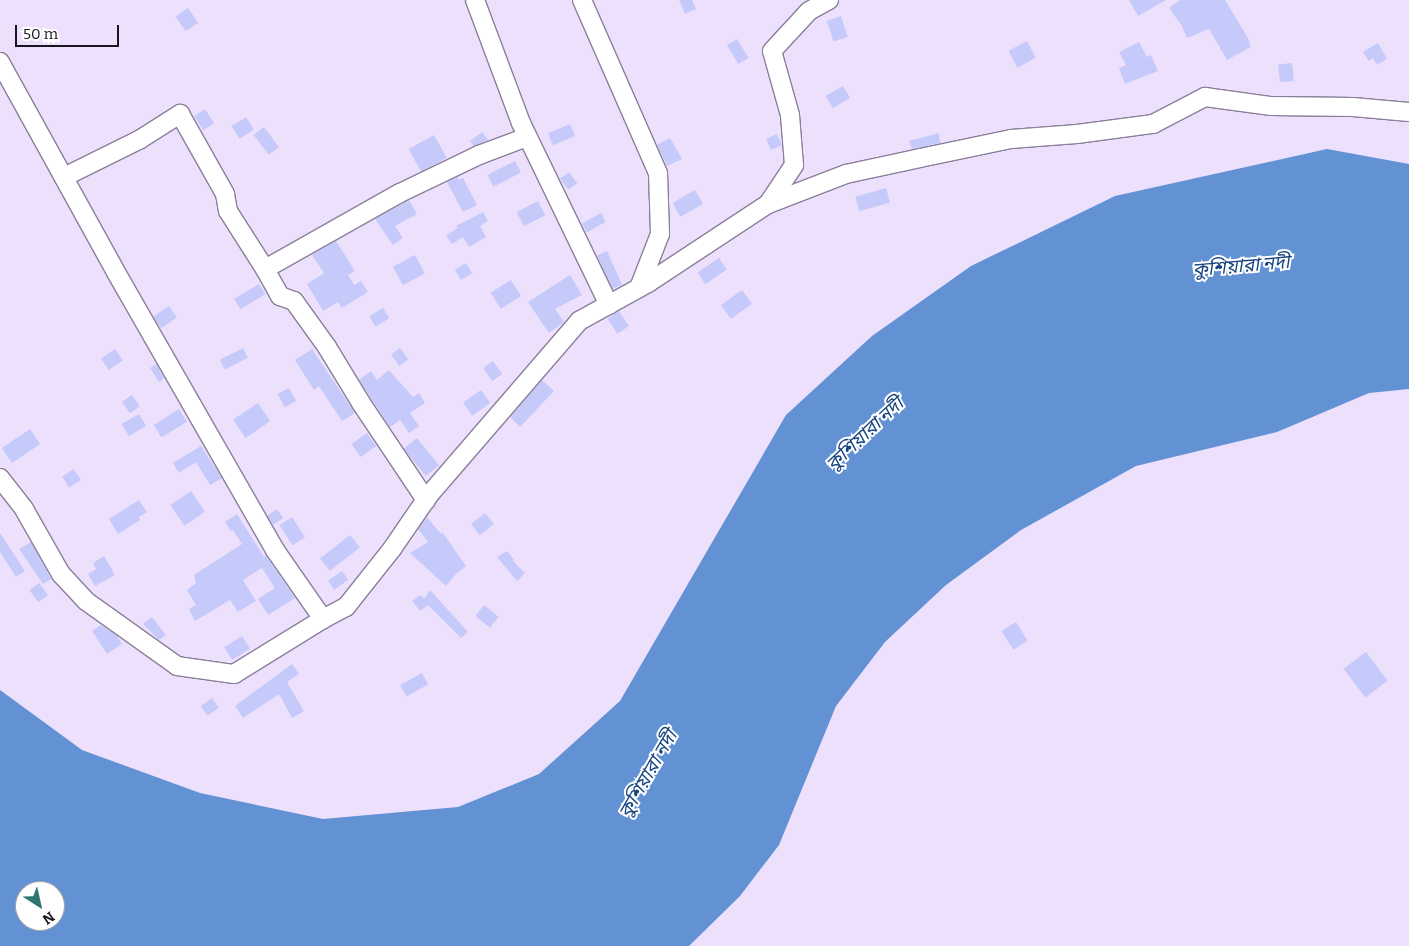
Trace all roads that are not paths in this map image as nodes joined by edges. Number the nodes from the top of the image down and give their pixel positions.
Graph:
1 (475, 0) edge
2 (582, 0) edge
3 (829, 0) edge
4 (0, 62) edge
5 (1409, 112) edge
6 (527, 137) junction
7 (64, 177) junction
8 (768, 204) junction
9 (265, 269) junction
10 (639, 288) junction
11 (608, 305) junction
12 (0, 478) edge
13 (426, 500) junction
14 (323, 619) junction

1 - 6 street
2 - 10 street
3 - 8 street
4 - 7 street
5 - 8 street
6 - 9 street
6 - 11 street
7 - 9 street
7 - 14 street
8 - 10 street
9 - 13 street
10 - 11 street
11 - 13 street
12 - 14 street
13 - 14 street

